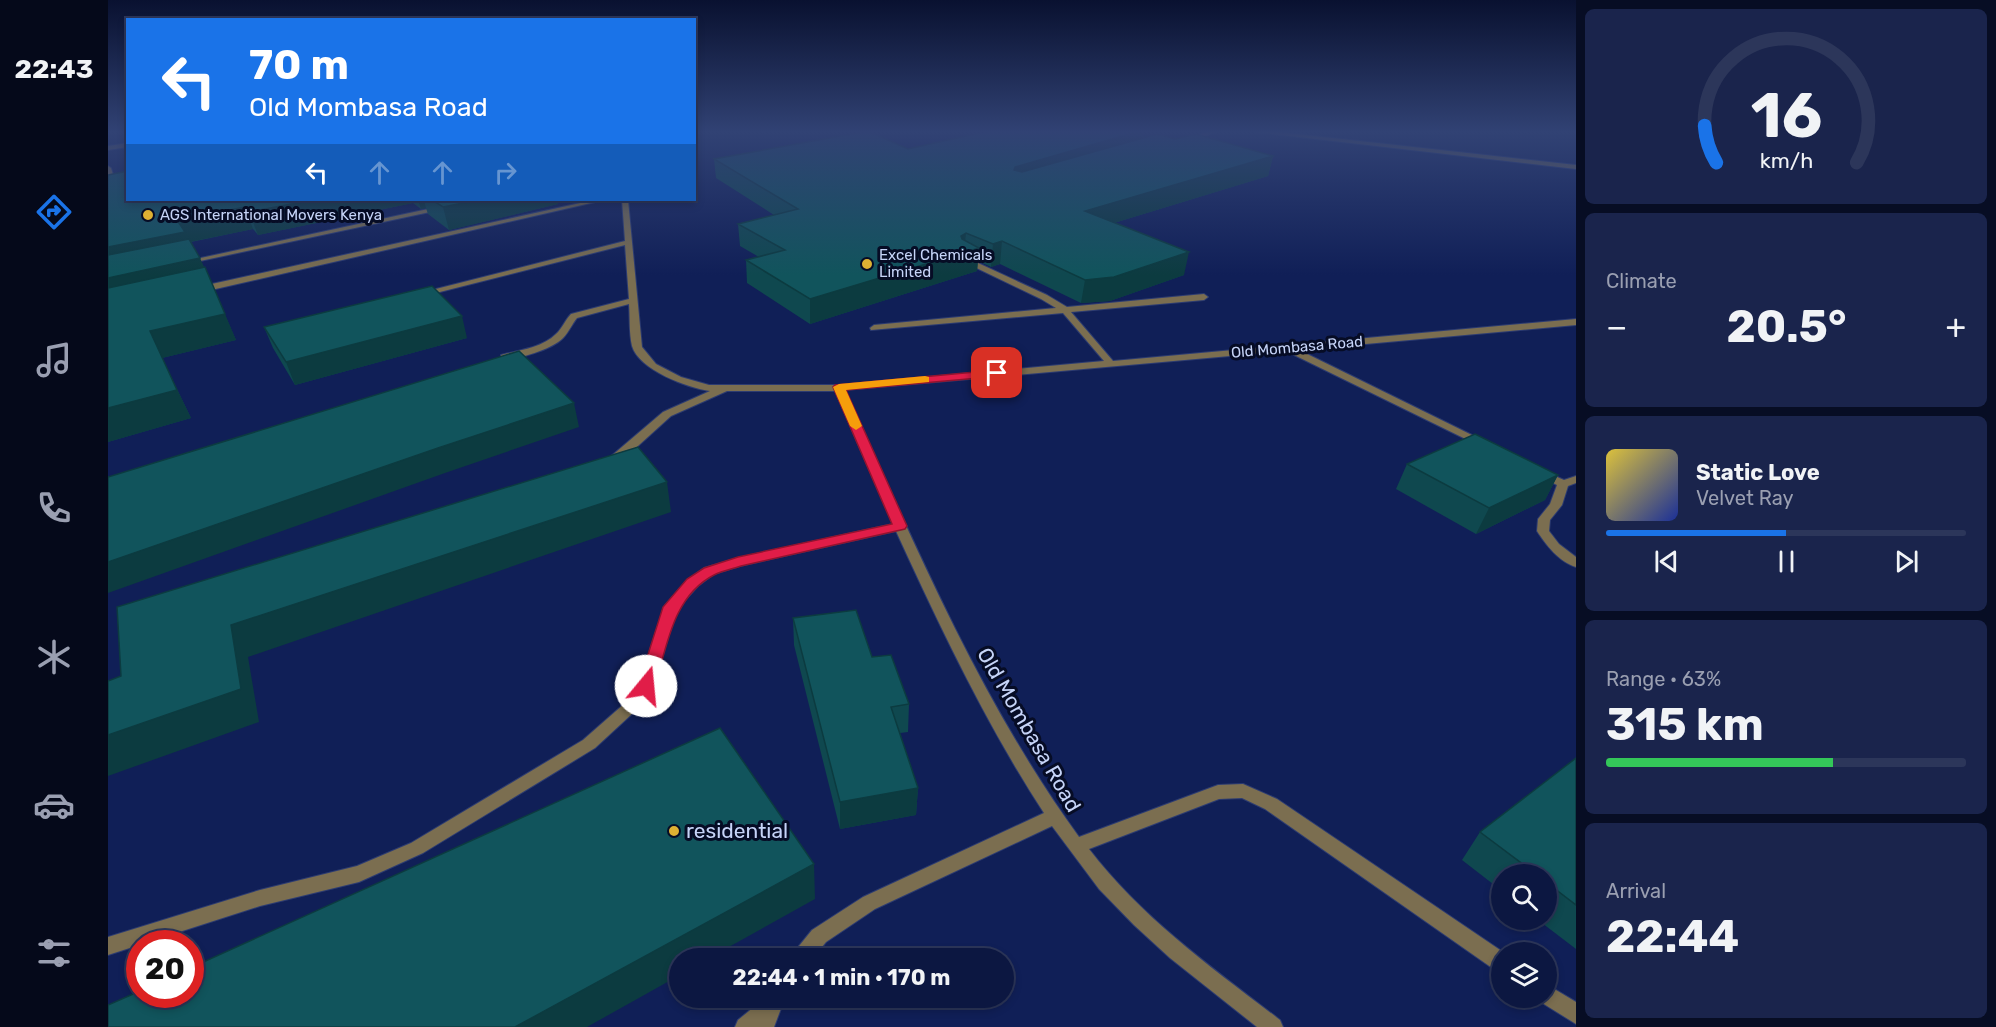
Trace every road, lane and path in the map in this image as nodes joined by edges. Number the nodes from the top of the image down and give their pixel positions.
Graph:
1 (112, 179) edge
2 (126, 190) edge
3 (117, 192) junction
4 (108, 194) edge
5 (597, 201) edge
6 (625, 201) edge
7 (446, 207) edge
8 (628, 242) junction
9 (964, 259) edge
10 (178, 263) edge
11 (187, 293) edge
12 (414, 296) edge
13 (1204, 297) dead end
14 (633, 300) junction
15 (1065, 310) junction
16 (1576, 322) edge
17 (874, 328) dead end
18 (1287, 348) junction
19 (492, 360) edge
20 (1110, 363) junction
21 (839, 387) junction
22 (724, 388) junction
23 (1489, 447) edge
24 (603, 463) edge
25 (1531, 468) edge
26 (1576, 479) edge
27 (1563, 484) junction
28 (900, 526) junction
29 (1576, 563) edge
30 (1053, 817) junction
31 (1077, 846) junction
32 (108, 946) edge
33 (810, 948) edge
34 (1491, 955) edge
35 (1557, 1001) edge
36 (766, 1008) edge
37 (771, 1008) edge
38 (1576, 1014) edge
39 (745, 1027) edge
40 (764, 1027) edge
41 (1273, 1027) edge

1 - 3 lane
2 - 3 lane
3 - 4 lane
5 - 11 lane
6 - 8 lane, Old Mombasa Road
7 - 10 lane
8 - 12 lane
8 - 14 lane, Old Mombasa Road
9 - 15 lane
13 - 15 lane
14 - 19 lane
14 - 22 lane, Old Mombasa Road
15 - 17 lane
15 - 20 lane
16 - 18 lane, Old Mombasa Road
18 - 20 lane, Old Mombasa Road
18 - 23 lane
20 - 21 lane, Old Mombasa Road
21 - 22 lane, Old Mombasa Road
21 - 28 lane, Old Mombasa Road
22 - 24 lane
25 - 27 lane
26 - 27 lane
27 - 29 lane
28 - 30 lane, Old Mombasa Road
28 - 32 lane
30 - 31 lane, Old Mombasa Road
30 - 33 lane
31 - 34 lane
31 - 41 lane, Old Mombasa Road
35 - 38 lane
36 - 39 lane
37 - 40 lane

